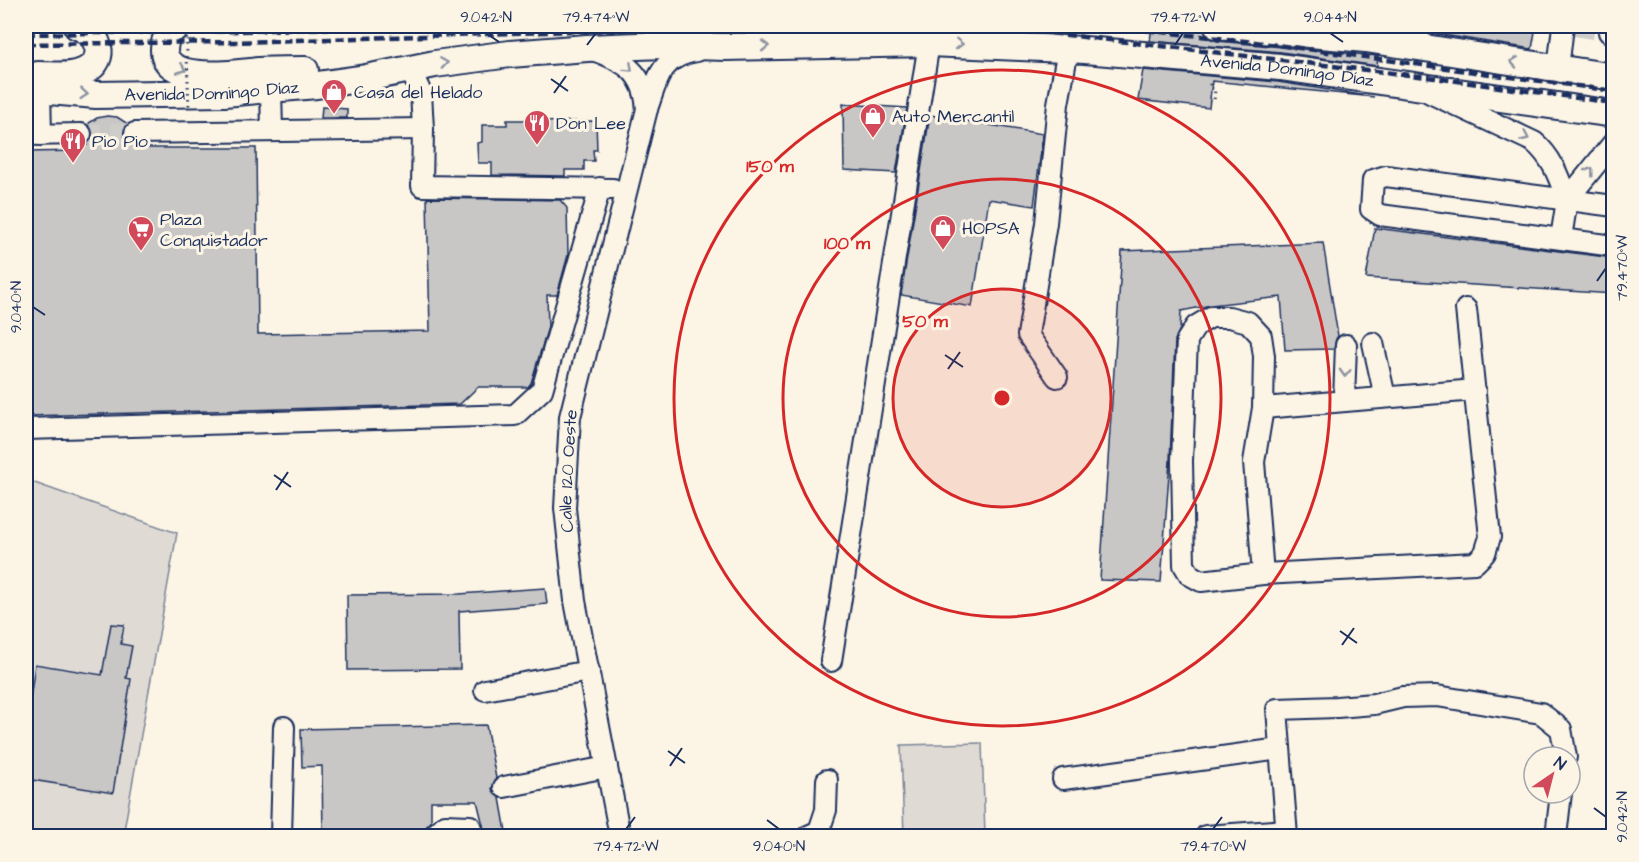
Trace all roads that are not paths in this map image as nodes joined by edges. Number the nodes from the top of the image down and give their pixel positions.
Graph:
1 (77, 26) edge
2 (177, 26) edge
3 (1218, 26) edge
4 (1223, 26) edge
5 (1563, 26) edge
6 (1376, 32) edge
7 (1421, 36) edge
8 (929, 43) junction
9 (726, 46) junction
10 (587, 48) junction
11 (1068, 49) junction
12 (410, 69) junction
13 (1558, 69) junction
14 (1614, 77) edge
15 (366, 78) junction
16 (30, 85) edge
17 (1415, 86) junction
18 (271, 88) junction
19 (647, 109) junction
20 (1614, 114) edge
21 (423, 129) junction
22 (272, 131) junction
23 (135, 133) tunnel mouth
24 (81, 134) tunnel mouth
25 (33, 135) edge
26 (1614, 142) edge
27 (600, 188) junction
28 (629, 189) junction
29 (1567, 200) junction
30 (1614, 206) edge
31 (1561, 238) junction
32 (1614, 246) edge
33 (1466, 309) dead end
34 (1372, 343) dead end
35 (1346, 345) dead end
36 (1057, 377) dead end
37 (1475, 390) junction
38 (1385, 397) junction
39 (1344, 401) junction
40 (1263, 408) junction
41 (26, 429) edge
42 (1263, 574) junction
43 (831, 661) dead end
44 (589, 671) junction
45 (485, 690) dead end
46 (284, 728) dead end
47 (1564, 745) edge
48 (1280, 749) junction
49 (607, 767) junction
50 (1064, 779) dead end
51 (827, 780) dead end
52 (504, 788) dead end
53 (1560, 805) edge
54 (1286, 833) edge
55 (281, 837) edge
56 (433, 837) edge
57 (474, 837) edge
58 (621, 837) edge
59 (808, 837) edge
60 (1206, 837) edge
61 (1556, 837) edge

1 - 16 main road
2 -> 15 main road
3 - 4 main road, Avenida Domingo Díaz
4 - 6 main road, Avenida Domingo Díaz
5 - 13 street
6 - 7 main road, Avenida Domingo Díaz
13 -> 7 main road, Avenida Domingo Díaz
9 -> 8 main road, Avenida Domingo Díaz
8 -> 11 main road, Avenida Domingo Díaz
8 - 43 street
9 - 10 main road, Avenida Domingo Díaz
9 - 19 street, Calle 120 Oeste
12 -> 10 main road, Avenida Domingo Díaz
10 -> 19 street, Calle 120 Oeste
11 - 17 main road, Avenida Domingo Díaz
11 - 36 street
12 - 15 main road, Avenida Domingo Díaz
12 - 21 street
13 - 14 main road, Avenida Domingo Díaz
15 - 18 main road, Avenida Domingo Díaz
16 -> 18 main road, Avenida Domingo Díaz
16 - 25 street
17 - 20 main road, Avenida Domingo Díaz
17 -> 29 street
18 - 22 street
19 - 28 street, Calle 120 Oeste
21 - 22 street
21 - 27 street
22 - 23 street
24 - 25 street
29 -> 26 street
27 - 28 street
27 - 41 street
28 - 44 street, Calle 120 Oeste
29 - 30 street
29 - 31 street
29 - 31 street
31 - 32 street
33 - 37 street
34 - 38 street
35 -> 39 street
37 - 38 street
37 - 42 street
38 - 39 street
39 - 40 street
40 - 42 street
40 - 42 street
44 - 45 street
44 - 49 street, Calle 120 Oeste
46 - 55 street
47 - 48 street
48 - 50 street
48 - 54 street
49 - 52 street
49 - 58 street, Calle 120 Oeste
51 - 59 street
53 - 61 street
54 - 60 street
56 - 57 street

